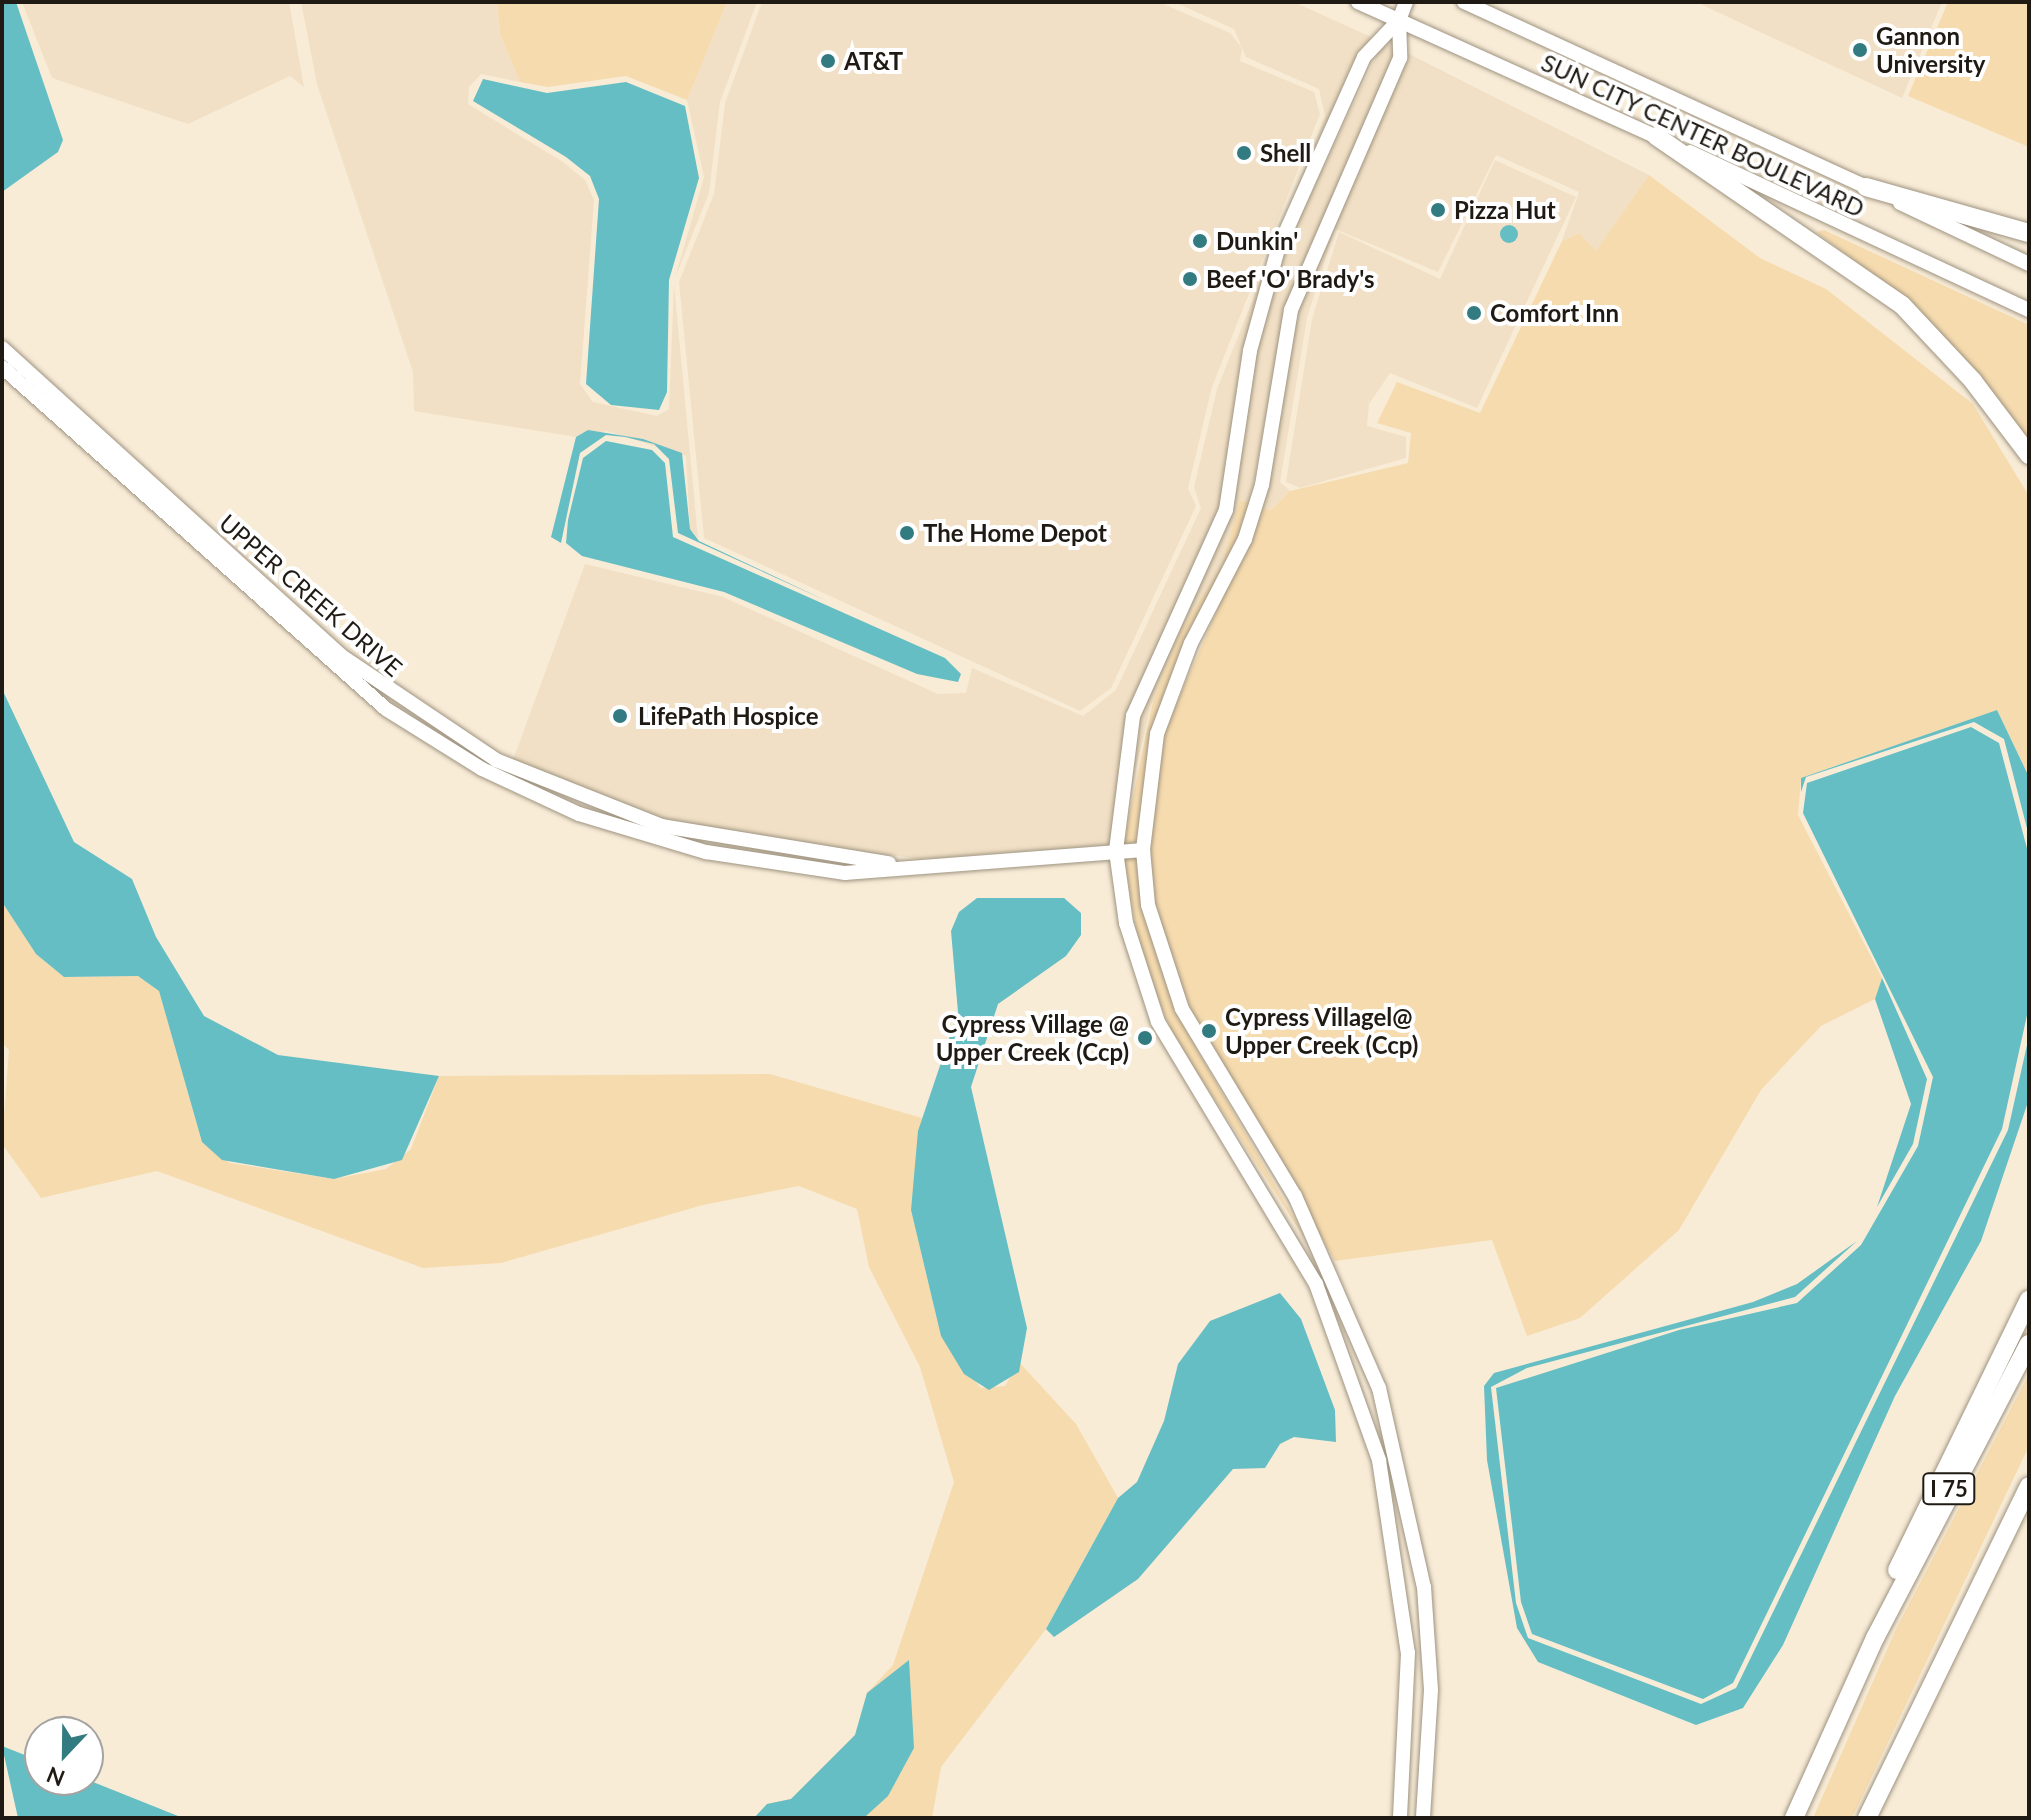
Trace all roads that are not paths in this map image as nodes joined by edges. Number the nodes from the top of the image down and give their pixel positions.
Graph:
1 (1358, 2) edge
2 (1406, 2) edge
3 (1464, 2) edge
4 (1399, 20) junction
5 (1656, 136) junction
6 (1866, 187) junction
7 (2029, 233) edge
8 (2029, 264) edge
9 (2029, 310) edge
10 (2, 348) edge
11 (2, 367) edge
12 (2029, 455) edge
13 (1143, 850) junction
14 (1116, 851) junction
15 (913, 866) junction
16 (2029, 1299) edge
17 (2029, 1344) edge
18 (2029, 1486) edge
19 (1875, 1638) junction
20 (1400, 1818) edge
21 (1423, 1818) edge
22 (1794, 1818) edge
23 (1867, 1818) edge

1 - 4 street, SUN CITY CENTER BOULEVARD
2 - 4 street
3 - 6 street, SUN CITY CENTER BOULEVARD
4 - 5 street, SUN CITY CENTER BOULEVARD
4 - 13 street
4 - 14 street
5 - 9 street, SUN CITY CENTER BOULEVARD
5 - 12 highway
6 - 7 highway
6 - 8 street, SUN CITY CENTER BOULEVARD
10 - 15 street, UPPER CREEK DRIVE
11 - 15 street, UPPER CREEK DRIVE
13 - 14 street, UPPER CREEK DRIVE
13 - 21 street
14 - 15 street, UPPER CREEK DRIVE
14 - 20 street
16 - 19 highway
17 - 19 highway, I 75
18 - 23 highway
19 - 22 highway, I 75

